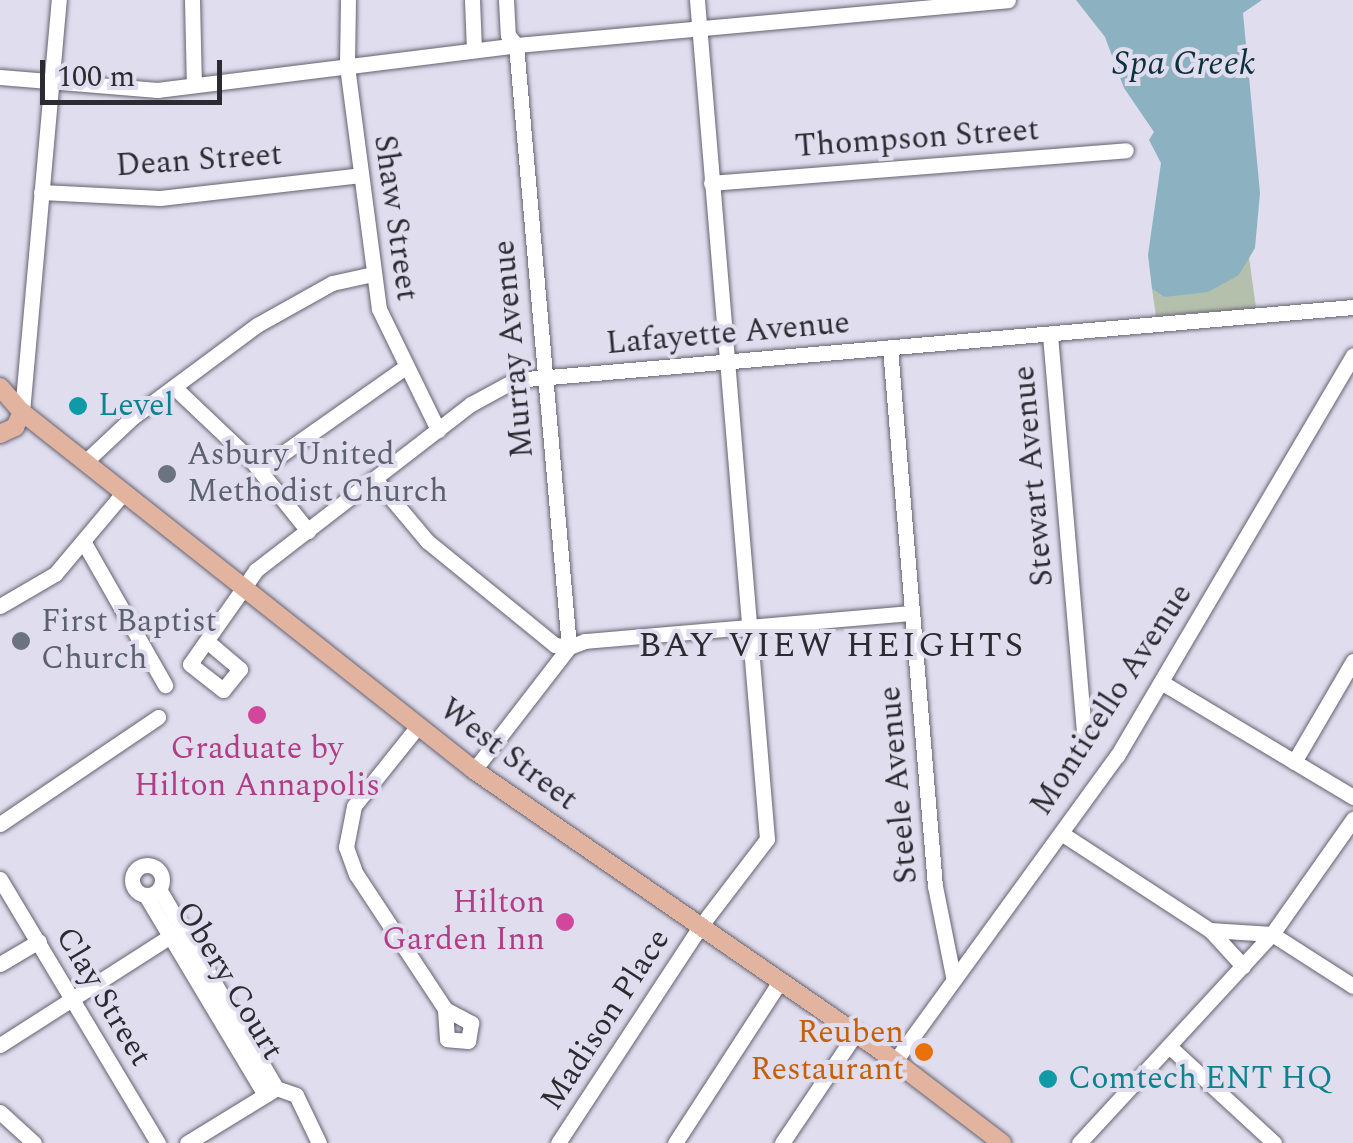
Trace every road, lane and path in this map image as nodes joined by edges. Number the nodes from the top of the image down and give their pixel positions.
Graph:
1 (59, 0) edge
2 (192, 0) edge
3 (348, 0) edge
4 (472, 0) edge
5 (506, 0) edge
6 (697, 0) edge
7 (1008, 0) edge
8 (867, 6) edge
9 (700, 29) junction
10 (516, 45) junction
11 (474, 50) junction
12 (347, 66) junction
13 (0, 77) edge
14 (194, 84) junction
15 (52, 86) junction
16 (1126, 150) dead end
17 (361, 175) junction
18 (711, 182) junction
19 (42, 192) junction
20 (373, 274) junction
21 (1353, 307) edge
22 (1050, 335) junction
23 (890, 348) junction
24 (1353, 355) edge
25 (726, 361) junction
26 (404, 368) junction
27 (544, 377) junction
28 (1346, 383) edge
29 (174, 386) junction
30 (0, 387) edge
31 (22, 412) junction
32 (438, 430) junction
33 (0, 434) edge
34 (85, 462) junction
35 (259, 470) junction
36 (376, 480) junction
37 (124, 492) junction
38 (308, 530) junction
39 (83, 542) junction
40 (246, 589) junction
41 (0, 606) edge
42 (912, 614) junction
43 (750, 627) junction
44 (208, 642) dead end
45 (570, 648) junction
46 (1353, 661) edge
47 (1161, 682) junction
48 (165, 685) dead end
49 (158, 716) dead end
50 (418, 726) junction
51 (1084, 732) dead end
52 (1294, 762) junction
53 (474, 770) junction
54 (1353, 797) edge
55 (1353, 819) edge
56 (0, 824) edge
57 (1061, 833) junction
58 (0, 879) edge
59 (153, 892) dead end
60 (700, 928) junction
61 (1210, 930) junction
62 (177, 933) junction
63 (1272, 934) junction
64 (39, 941) junction
65 (0, 964) edge
66 (1242, 966) junction
67 (953, 976) junction
68 (779, 983) junction
69 (1353, 986) edge
70 (74, 1001) junction
71 (444, 1010) dead end
72 (856, 1033) junction
73 (0, 1045) edge
74 (1169, 1046) junction
75 (895, 1060) junction
76 (270, 1092) junction
77 (0, 1112) edge
78 (34, 1143) edge
79 (158, 1143) edge
80 (187, 1143) edge
81 (319, 1143) edge
82 (558, 1143) edge
83 (675, 1143) edge
84 (782, 1143) edge
85 (1002, 1143) edge
86 (1080, 1143) edge
87 (1274, 1143) edge

1 - 15 street
2 - 14 street
3 - 12 street, Shaw Street
4 - 11 street
5 - 10 street, Murray Avenue
6 - 9 street, Madison Place
7 - 8 street
8 - 9 street
9 - 10 street
9 - 18 street, Madison Place
10 - 11 street
10 - 27 street, Murray Avenue
11 - 12 street
12 - 14 street
12 - 17 street, Shaw Street
13 - 15 street
14 - 15 street
15 - 19 street
16 - 18 street, Thompson Street
17 - 19 street, Dean Street
17 - 20 street, Shaw Street
18 - 25 street, Madison Place
19 - 31 street
20 - 26 street, Shaw Street
20 - 29 street
21 - 22 street, Lafayette Avenue
22 - 23 street, Lafayette Avenue
22 - 51 street, Stewart Avenue
23 - 25 street, Lafayette Avenue
23 - 42 street, Steele Avenue
24 - 28 street, Monticello Avenue
25 - 27 street, Lafayette Avenue
25 - 43 street, Madison Place
26 - 32 street, Shaw Street
26 - 35 street
27 - 32 street, Lafayette Avenue
27 - 45 street, Murray Avenue
28 - 47 street, Monticello Avenue
29 - 34 street
29 - 35 street
30 - 31 main road, West Street
31 - 33 main road
31 - 34 main road, West Street
32 - 36 street, Lafayette Avenue
34 - 37 main road, West Street
35 - 38 street
36 - 38 street, Lafayette Avenue
36 - 45 street
37 - 39 street
37 - 40 main road, West Street
38 - 40 street, Lafayette Avenue
39 - 41 street
39 - 48 street
40 - 44 street, Lafayette Avenue
40 - 50 main road, West Street
42 - 43 street
42 - 67 street, Steele Avenue
43 - 45 street
43 - 60 street, Madison Place
45 - 53 street
46 - 52 street
47 - 52 street
47 - 57 street, Monticello Avenue
49 - 56 street
50 - 53 main road, West Street
50 - 71 street
52 - 54 street
53 - 60 main road, West Street
55 - 63 street
57 - 61 street
57 - 67 street, Monticello Avenue
58 - 64 street, Clay Street
59 - 62 street, Obery Court
60 - 68 main road, West Street
60 - 82 street, Madison Place
61 - 63 street
61 - 66 street
62 - 70 street
62 - 76 street, Obery Court
63 - 66 street
63 - 69 street
64 - 65 street
64 - 70 street, Clay Street
66 - 74 street
67 - 75 street, Monticello Avenue
68 - 72 main road, West Street
68 - 83 street
70 - 73 street
70 - 79 street, Clay Street
72 - 75 main road, West Street
72 - 84 street
74 - 86 street
74 - 87 street
75 - 85 main road, West Street
76 - 80 street
76 - 81 street, Obery Court
77 - 78 street

